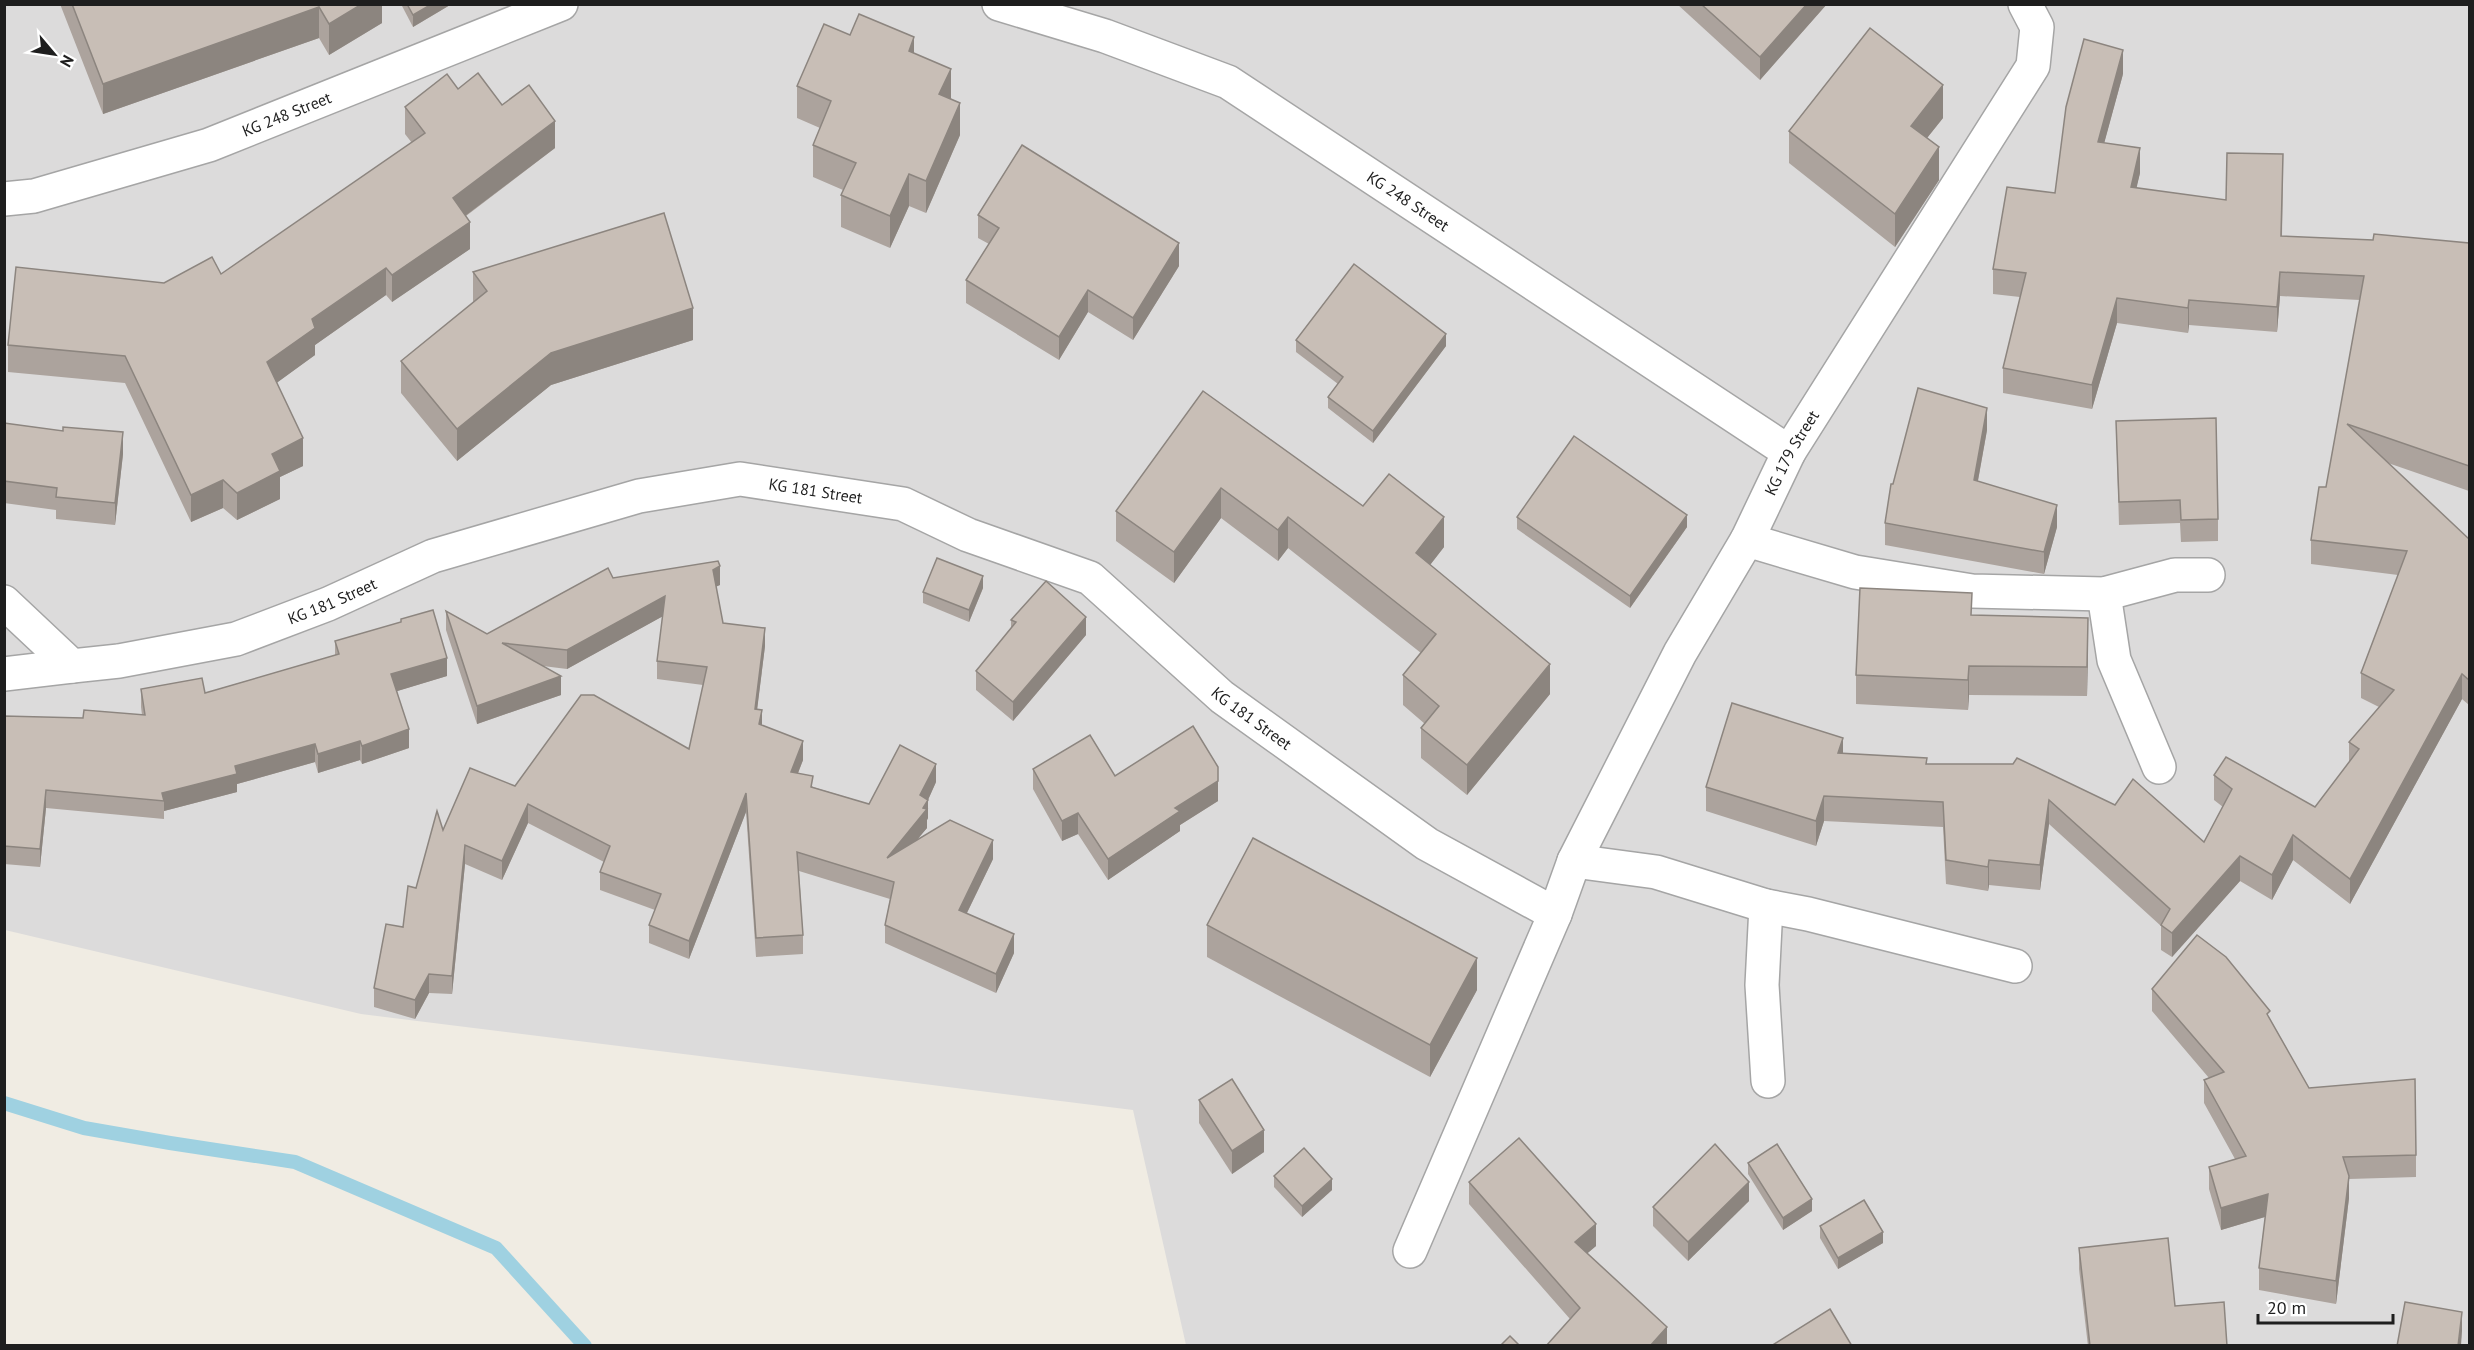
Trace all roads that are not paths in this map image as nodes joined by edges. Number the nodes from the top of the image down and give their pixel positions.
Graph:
1 (561, 4) edge
2 (999, 4) edge
3 (2025, 4) edge
4 (4, 199) edge
5 (1789, 452) junction
6 (1747, 540) junction
7 (2208, 575) dead end
8 (2104, 594) junction
9 (4, 602) edge
10 (72, 666) junction
11 (4, 674) edge
12 (2159, 766) dead end
13 (1574, 861) junction
14 (1766, 906) junction
15 (1555, 914) junction
16 (2015, 966) dead end
17 (1768, 1081) dead end
18 (1410, 1251) dead end

1 - 4 street, KG 248 Street
2 - 5 street, KG 248 Street
3 - 5 street, KG 179 Street
5 - 6 street, KG 179 Street
6 - 8 street
6 - 13 street, KG 179 Street
7 - 8 street
8 - 12 street
9 - 10 street
10 - 11 street, KG 181 Street
10 - 15 street, KG 181 Street
13 - 14 street
13 - 15 street, KG 179 Street
14 - 16 street
14 - 17 street
15 - 18 street, KG 179 Street

